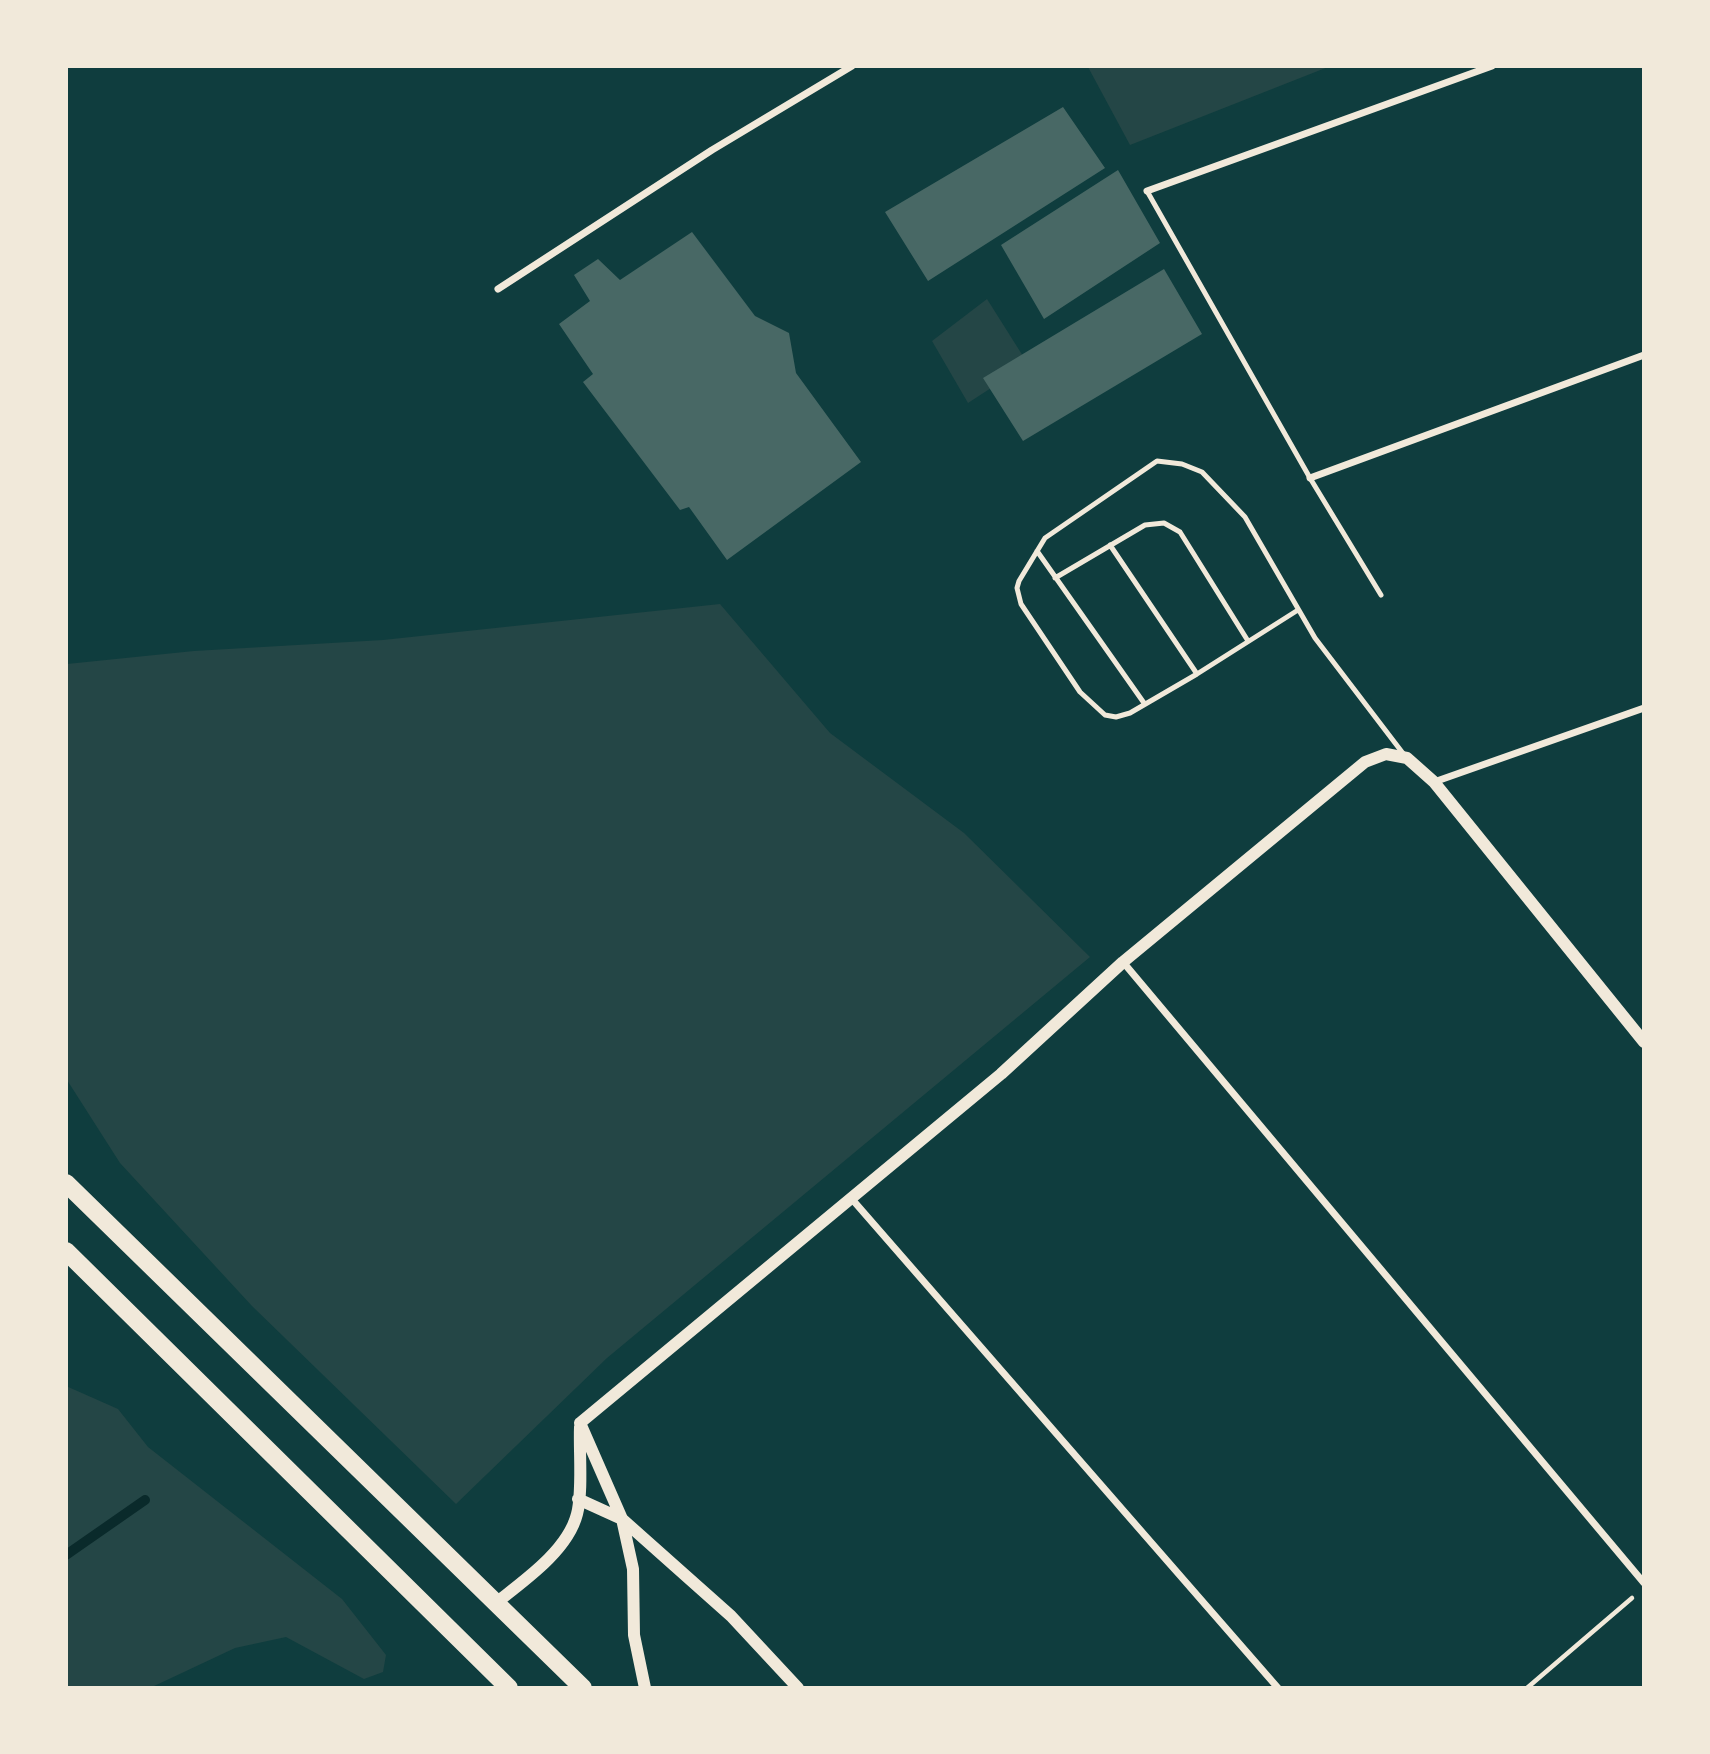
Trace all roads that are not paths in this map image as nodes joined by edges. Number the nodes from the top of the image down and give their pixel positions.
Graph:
1 (852, 66) edge
2 (1492, 66) edge
3 (1147, 191) joint
4 (498, 289) dead end
5 (1643, 355) edge
6 (1310, 478) junction
7 (1110, 545) junction
8 (1037, 551) junction
9 (1055, 578) junction
10 (1381, 595) dead end
11 (1298, 610) junction
12 (1248, 641) junction
13 (1197, 674) junction
14 (1144, 703) junction
15 (1643, 708) edge
16 (1407, 758) junction
17 (1434, 782) junction
18 (1123, 962) junction
19 (1643, 1041) edge
20 (66, 1183) edge
21 (850, 1197) junction
22 (66, 1251) edge
23 (580, 1423) junction
24 (578, 1499) junction
25 (622, 1518) junction
26 (1643, 1583) edge
27 (497, 1602) junction
28 (509, 1688) edge
29 (583, 1688) edge
30 (645, 1688) edge
31 (798, 1688) edge
32 (1278, 1688) edge

1 - 4 street
2 - 3 street
3 - 6 lane
5 - 6 street
6 - 10 lane
7 - 9 lane
7 - 12 lane
7 - 13 lane
8 - 9 lane
8 - 11 lane
8 - 14 lane
9 - 14 lane
11 - 12 lane
11 - 16 lane
12 - 13 lane
13 - 14 lane
15 - 17 street
16 - 17 street
16 - 18 street
17 - 19 street
18 - 21 street
18 - 26 street
20 - 27 main road
21 - 23 street
21 - 32 street
22 - 28 main road
23 - 24 street
23 - 25 street
24 - 25 street
24 - 27 street
25 - 30 street
25 - 31 street
27 - 29 main road

